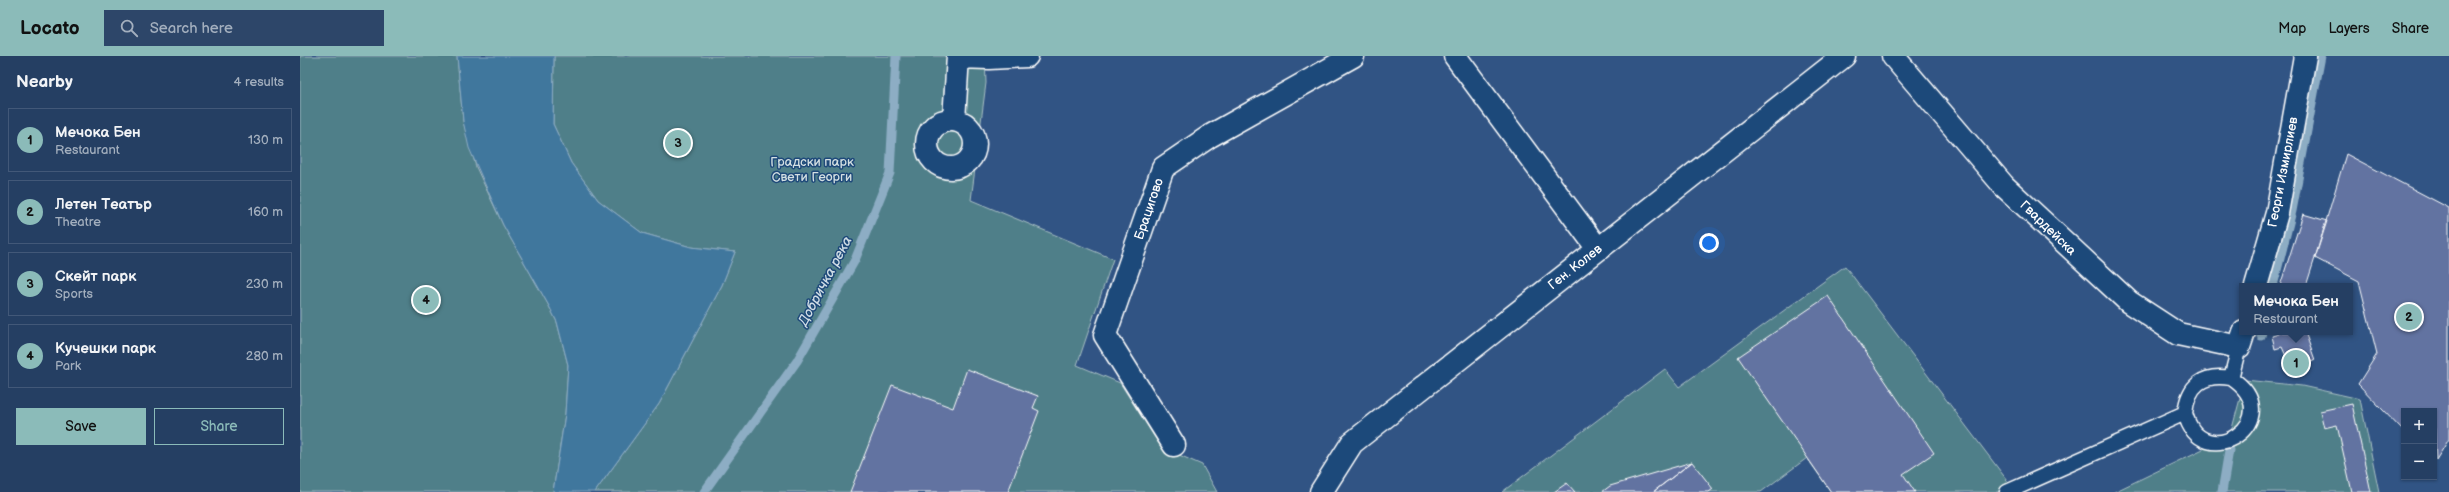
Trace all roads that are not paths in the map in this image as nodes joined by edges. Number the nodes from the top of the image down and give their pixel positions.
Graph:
1 (958, 56) edge
2 (1027, 56) edge
3 (1353, 56) edge
4 (1456, 56) edge
5 (1844, 56) edge
6 (1893, 56) edge
7 (2306, 56) edge
8 (954, 120) dead end
9 (1598, 249) junction
10 (2257, 283) edge
11 (2241, 340) edge
12 (2230, 378) junction
13 (2186, 413) junction
14 (1174, 445) dead end
15 (1321, 492) edge
16 (2007, 492) edge

1 - 2 street
1 - 8 street
3 - 14 street, Брацигово
4 - 9 street
5 - 9 street, Ген. Колев
6 - 11 street, Гвардейска
7 - 10 street, Георги Измирлиев
9 - 15 street, Ген. Колев
11 - 12 lane
12 - 13 lane
12 - 13 lane
13 - 16 lane

